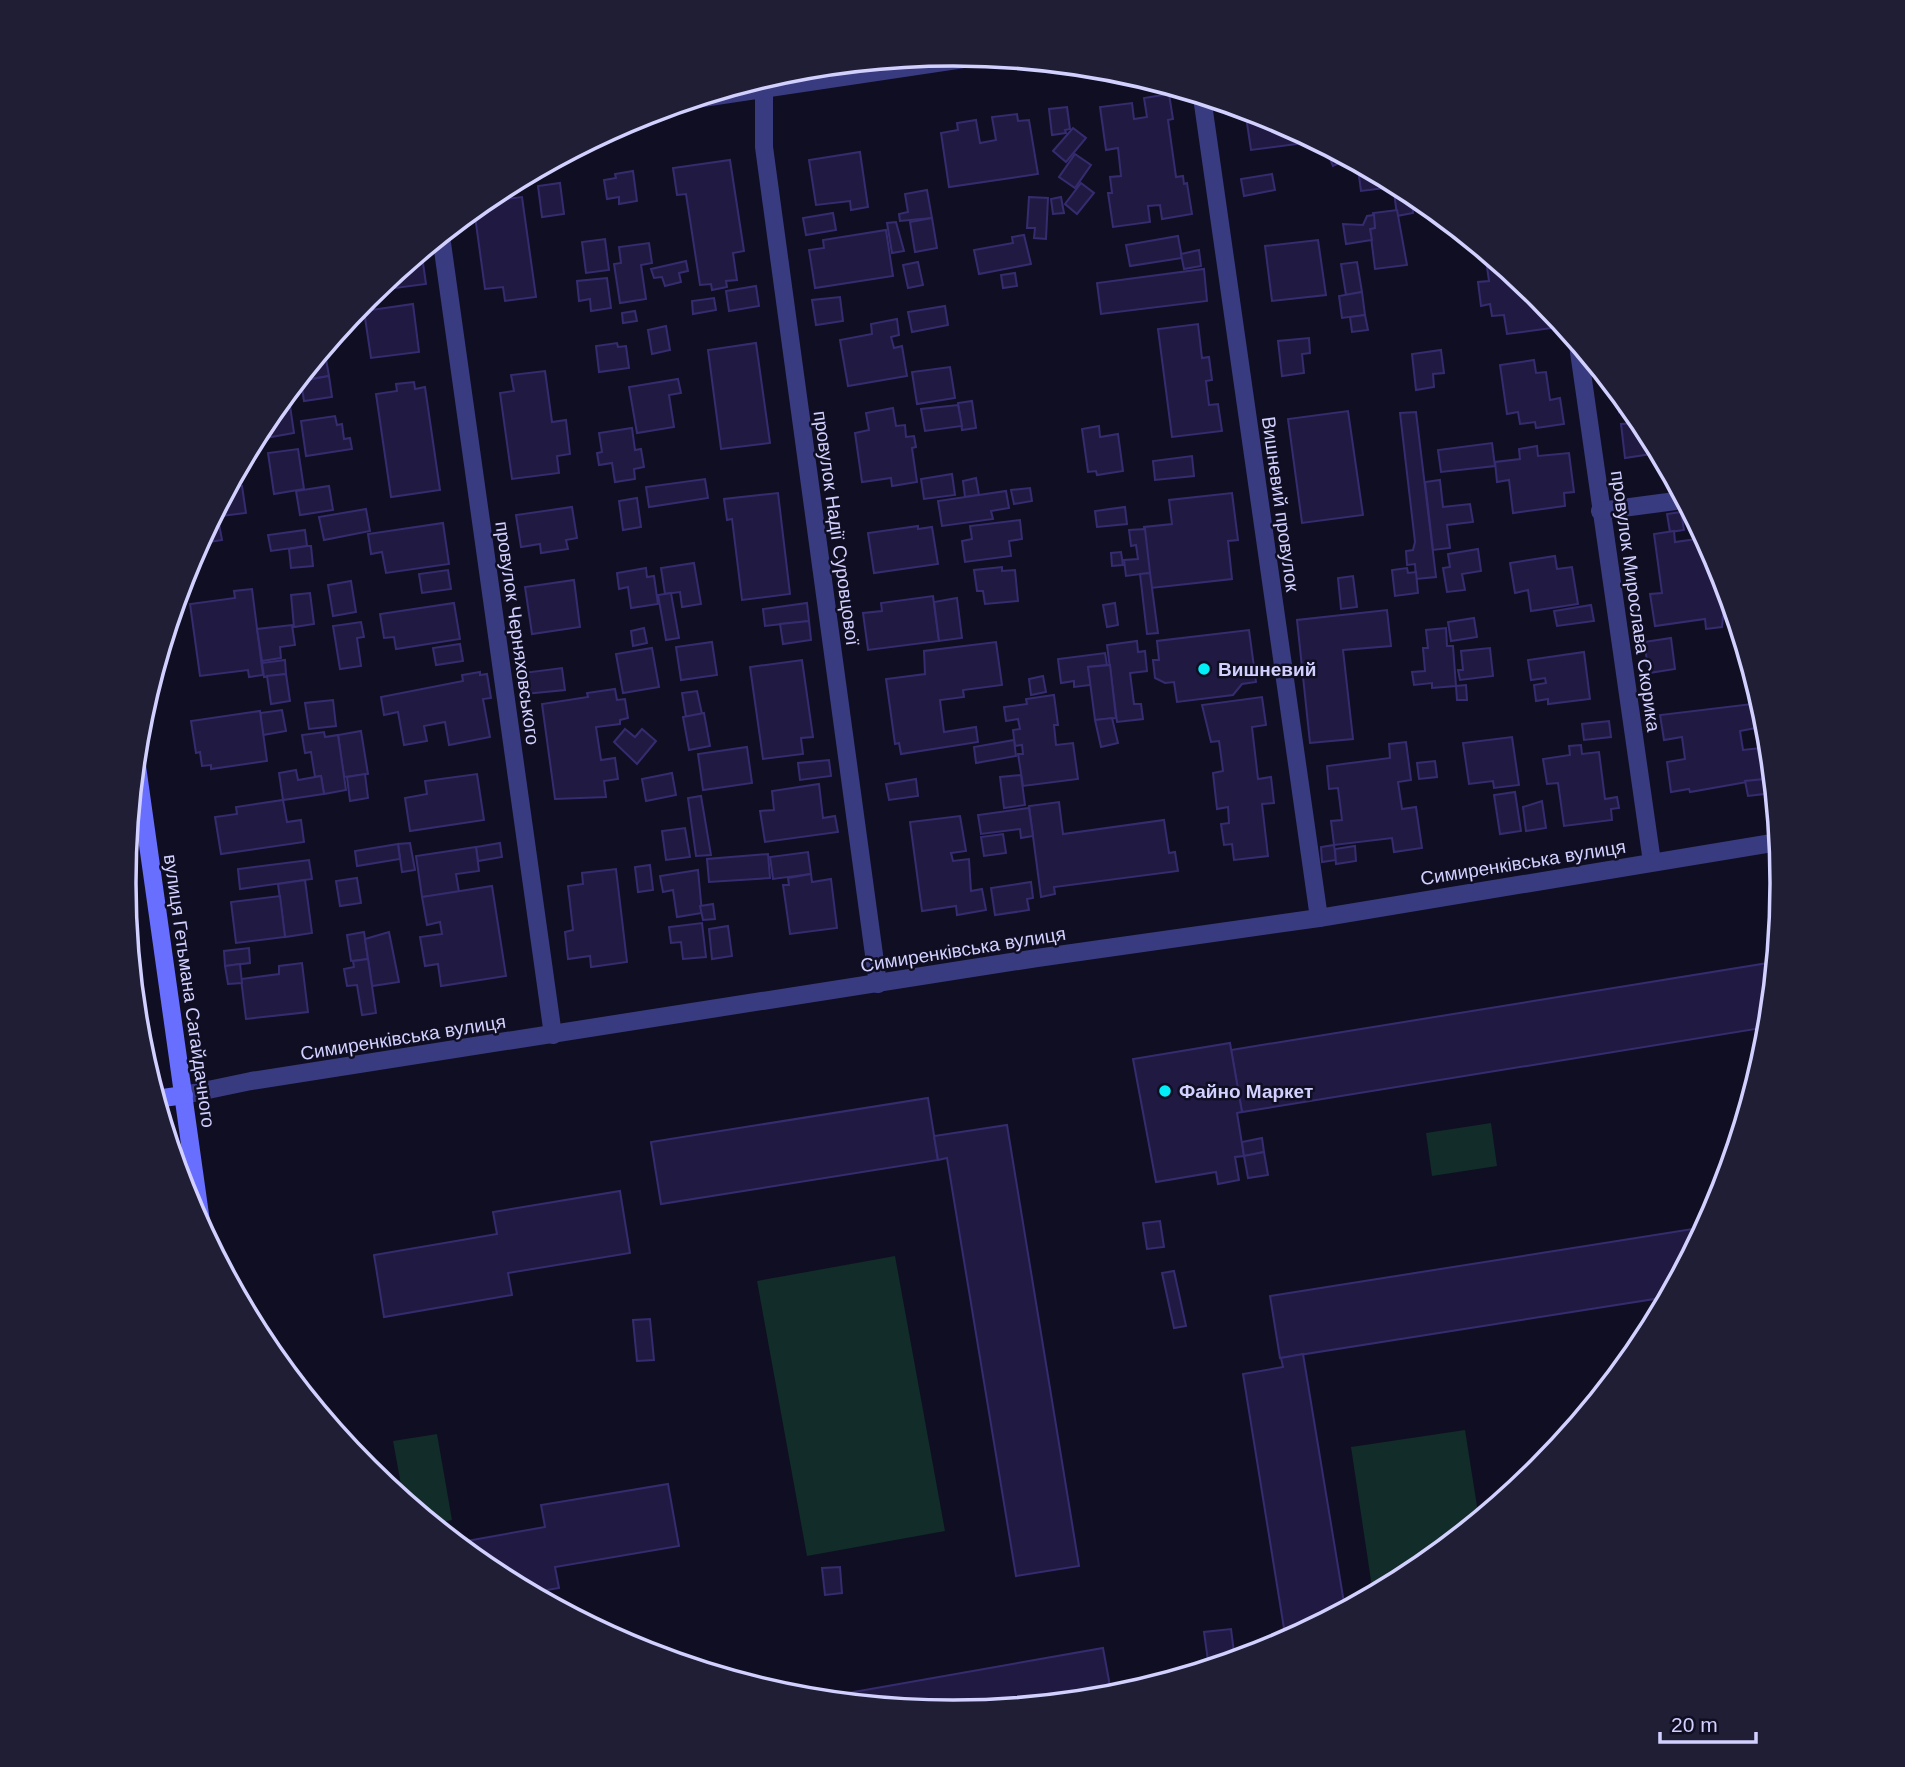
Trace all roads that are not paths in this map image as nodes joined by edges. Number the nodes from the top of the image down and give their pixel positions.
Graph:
1 (765, 88) edge
2 (1203, 106) edge
3 (441, 246) edge
4 (1580, 361) edge
5 (1674, 501) edge
6 (1600, 511) junction
7 (140, 795) edge
8 (1769, 844) edge
9 (1652, 862) junction
10 (1319, 918) junction
11 (878, 984) junction
12 (553, 1035) junction
13 (184, 1095) junction
14 (164, 1098) edge
15 (197, 1194) edge

1 - 11 street, провулок Надії Суровцової
2 - 10 street, Вишневий провулок
3 - 12 street, провулок Черняховського
4 - 6 street, провулок Мирослава Скорика
5 - 6 street
6 - 9 street, провулок Мирослава Скорика
7 - 13 main road, вулиця Гетьмана Сагайдачного
8 - 9 street, Симиренківська вулиця
9 - 10 street, Симиренківська вулиця
10 - 11 street, Симиренківська вулиця
11 - 12 street, Симиренківська вулиця
12 - 13 street, Симиренківська вулиця
13 - 14 main road, Симиренківська вулиця
13 - 15 main road, вулиця Гетьмана Сагайдачного

